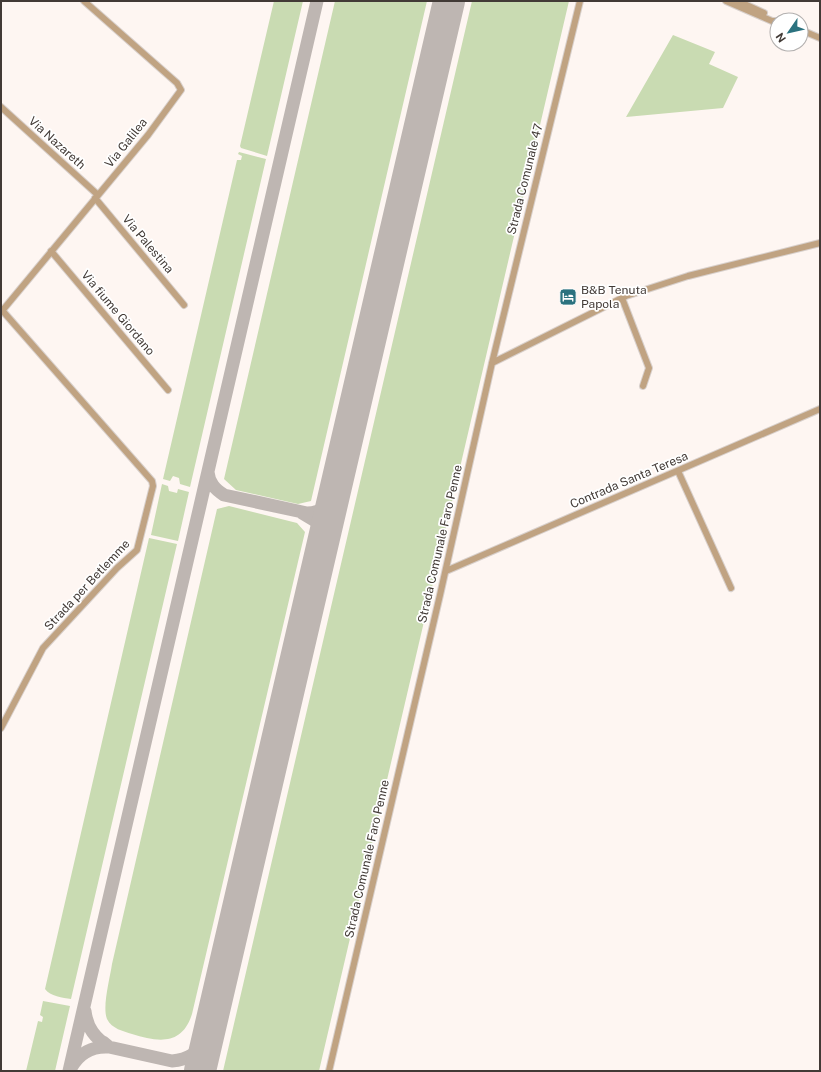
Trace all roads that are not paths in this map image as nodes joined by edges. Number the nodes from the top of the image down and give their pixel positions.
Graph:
1 (84, 1) edge
2 (580, 1) edge
3 (726, 1) edge
4 (738, 1) edge
5 (769, 16) edge
6 (769, 20) edge
7 (809, 33) edge
8 (820, 38) edge
9 (1, 107) edge
10 (97, 196) junction
11 (820, 243) edge
12 (51, 251) junction
13 (622, 298) junction
14 (184, 305) dead end
15 (2, 310) edge
16 (492, 363) junction
17 (643, 386) dead end
18 (168, 390) dead end
19 (820, 409) edge
20 (678, 471) junction
21 (446, 571) junction
22 (731, 588) dead end
23 (1, 728) edge
24 (329, 1071) edge

1 - 10 street, Via Galilea
2 - 16 street, Strada Comunale 47
3 - 6 street
4 - 5 street
7 - 8 street
9 - 10 street, Via Nazareth
10 - 12 street, Via Galilea
10 - 14 street, Via Palestina
11 - 13 street
12 - 15 street, Via Galilea
12 - 18 street, Via fiume Giordano
13 - 16 street
13 - 17 street
15 - 23 street, Strada per Betlemme
16 - 21 street, Strada Comunale Faro Penne
19 - 20 street, Contrada Santa Teresa
20 - 21 street, Contrada Santa Teresa
20 - 22 street
21 - 24 street, Strada Comunale Faro Penne

